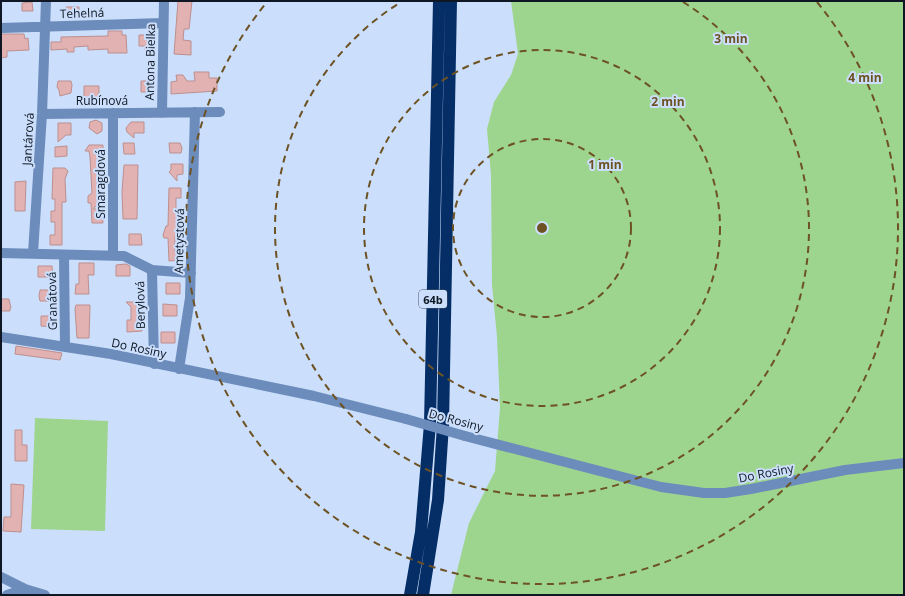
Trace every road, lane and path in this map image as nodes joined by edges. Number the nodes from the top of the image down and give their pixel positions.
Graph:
1 (46, 1) edge
2 (164, 1) edge
3 (439, 1) edge
4 (451, 1) edge
5 (163, 23) junction
6 (44, 27) junction
7 (1, 28) edge
8 (195, 112) junction
9 (220, 112) dead end
10 (113, 113) junction
11 (162, 113) junction
12 (42, 114) junction
13 (1, 253) edge
14 (33, 253) junction
15 (64, 255) junction
16 (113, 255) junction
17 (152, 270) junction
18 (191, 273) junction
19 (1, 337) edge
20 (65, 347) junction
21 (154, 364) junction
22 (179, 370) junction
23 (904, 463) edge
24 (1, 577) edge
25 (25, 589) junction
26 (7, 595) edge
27 (45, 595) edge
28 (410, 595) edge
29 (422, 595) edge

1 - 6 street, Jantárová
2 - 5 street, Antona Bielka
3 - 28 highway, 64b
4 - 29 highway, 64b
5 - 6 street, Tehelná
5 - 11 street, Antona Bielka
6 - 7 street, Tehelná
6 - 12 street, Jantárová
8 - 9 street, Antona Bielka
8 - 11 street, Antona Bielka
8 - 18 street, Ametystová
10 - 11 street, Rubínová
10 - 12 street, Rubínová
10 - 16 street, Smaragdová
12 - 14 street, Jantárová
13 - 14 street
14 - 15 street
15 - 16 street
15 - 20 street, Granátová
16 - 17 street
17 - 18 street
17 - 21 street, Berylová
18 - 22 street, Ametystová
19 - 20 street, Do Rosiny
20 - 21 street, Do Rosiny
21 - 22 street, Do Rosiny
22 - 23 street, Do Rosiny, bridge
24 - 25 street
25 - 26 street
25 - 27 street

